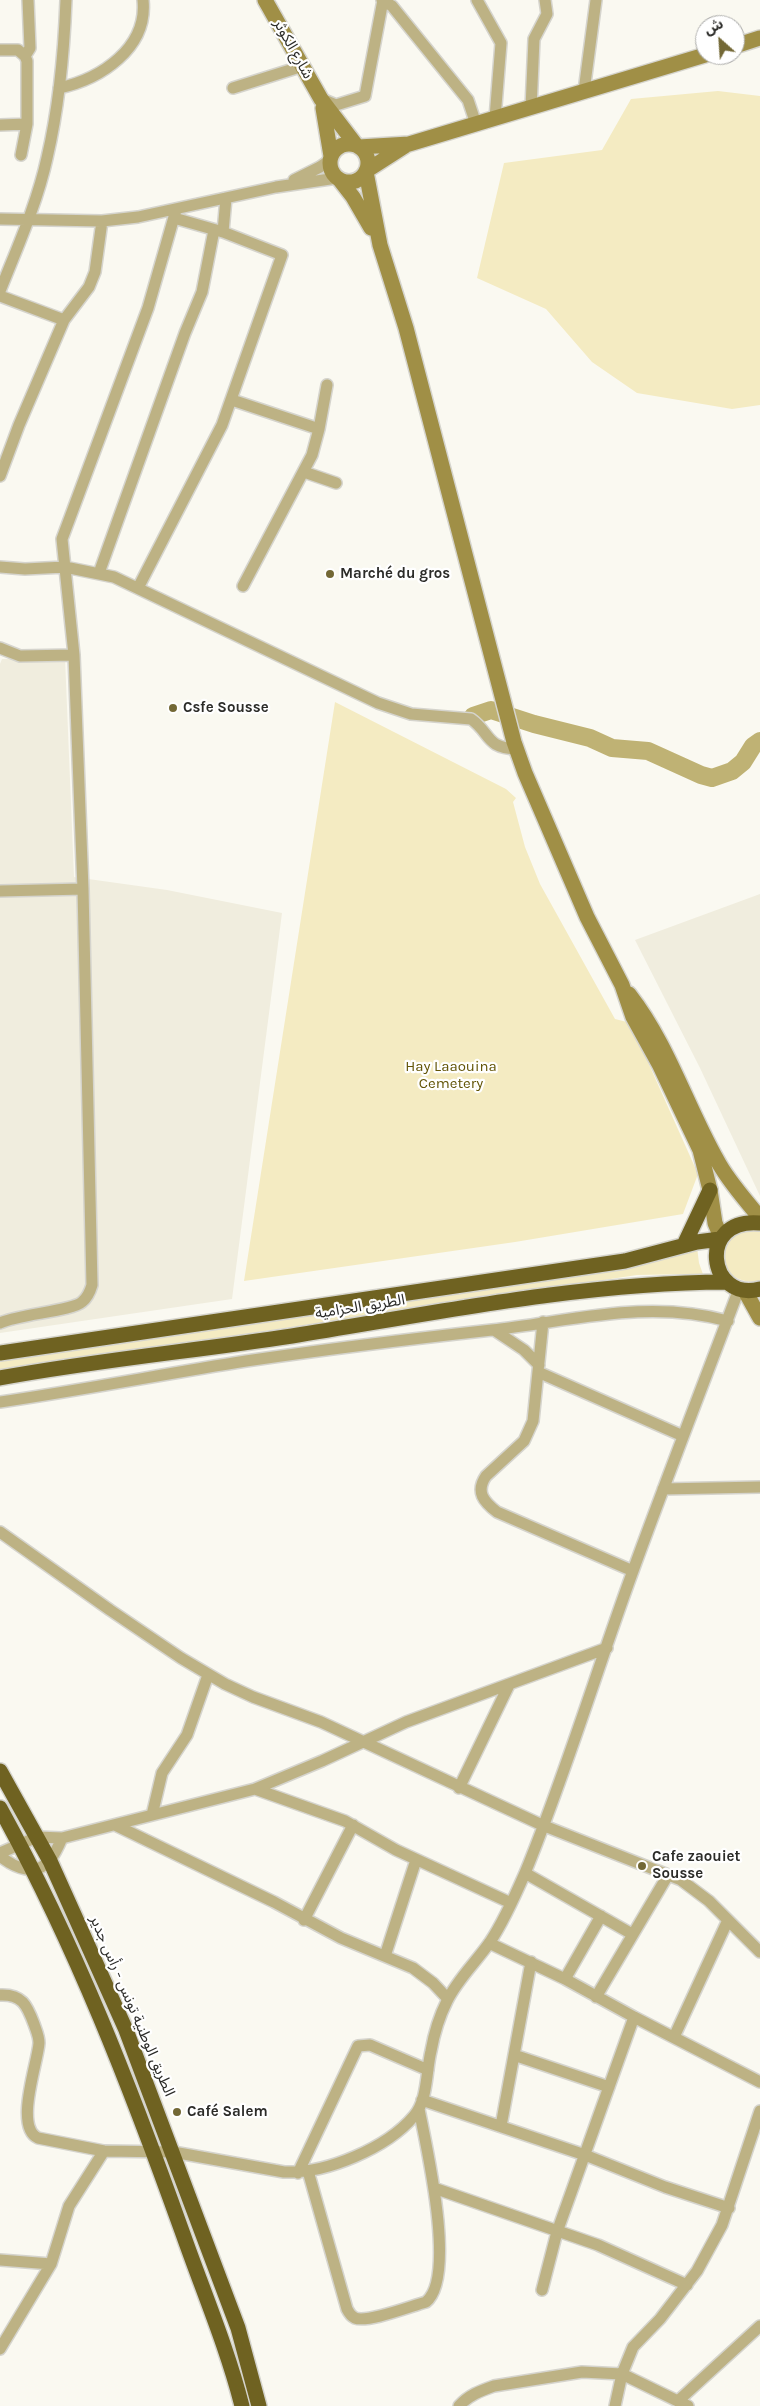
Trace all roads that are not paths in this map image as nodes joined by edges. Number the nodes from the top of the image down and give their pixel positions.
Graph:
1 (28, 0) edge
2 (66, 0) edge
3 (143, 0) edge
4 (265, 0) edge
5 (382, 0) edge
6 (477, 0) edge
7 (545, 0) edge
8 (596, 0) edge
9 (760, 38) edge
10 (745, 43) edge
11 (0, 50) edge
12 (25, 56) junction
13 (695, 58) edge
14 (303, 66) junction
15 (59, 88) junction
16 (234, 88) dead end
17 (584, 91) junction
18 (321, 99) junction
19 (531, 108) junction
20 (495, 118) junction
21 (27, 124) junction
22 (476, 124) junction
23 (0, 125) edge
24 (409, 144) junction
25 (357, 146) junction
26 (21, 155) dead end
27 (331, 158) junction
28 (366, 172) junction
29 (338, 179) junction
30 (276, 187) junction
31 (226, 198) junction
32 (175, 214) junction
33 (0, 219) edge
34 (28, 221) junction
35 (102, 221) junction
36 (218, 231) junction
37 (380, 245) junction
38 (0, 291) edge
39 (0, 296) edge
40 (64, 320) junction
41 (327, 385) dead end
42 (232, 400) junction
43 (319, 429) junction
44 (304, 472) junction
45 (0, 476) edge
46 (336, 483) dead end
47 (0, 567) edge
48 (65, 567) junction
49 (99, 572) junction
50 (243, 586) dead end
51 (138, 588) junction
52 (0, 648) edge
53 (74, 655) junction
54 (516, 746) junction
55 (83, 889) junction
56 (0, 891) edge
57 (622, 985) junction
58 (710, 1190) junction
59 (760, 1218) edge
60 (760, 1223) edge
61 (721, 1238) junction
62 (684, 1245) junction
63 (742, 1288) edge
64 (760, 1318) edge
65 (728, 1321) junction
66 (543, 1322) junction
67 (0, 1323) edge
68 (494, 1330) junction
69 (0, 1352) edge
70 (538, 1368) junction
71 (0, 1378) edge
72 (0, 1402) edge
73 (683, 1436) junction
74 (760, 1487) edge
75 (663, 1489) junction
76 (0, 1532) edge
77 (633, 1571) junction
78 (608, 1648) junction
79 (208, 1675) junction
80 (509, 1685) junction
81 (364, 1743) junction
82 (0, 1771) edge
83 (255, 1788) junction
84 (459, 1788) junction
85 (0, 1808) edge
86 (152, 1816) junction
87 (115, 1825) junction
88 (353, 1825) junction
89 (542, 1825) junction
90 (38, 1837) junction
91 (62, 1838) junction
92 (21, 1846) junction
93 (0, 1855) edge
94 (416, 1860) junction
95 (50, 1861) junction
96 (32, 1870) junction
97 (525, 1873) junction
98 (668, 1875) junction
99 (511, 1903) junction
100 (601, 1916) junction
101 (304, 1920) junction
102 (728, 1920) junction
103 (632, 1934) junction
104 (489, 1943) junction
105 (760, 1952) edge
106 (385, 1956) junction
107 (531, 1962) junction
108 (565, 1979) junction
109 (0, 1995) edge
110 (596, 1997) junction
111 (448, 1999) junction
112 (634, 2017) junction
113 (674, 2037) junction
114 (514, 2055) junction
115 (428, 2070) junction
116 (760, 2082) edge
117 (609, 2087) junction
118 (420, 2104) junction
119 (760, 2111) edge
120 (501, 2126) junction
121 (104, 2152) junction
122 (173, 2152) junction
123 (155, 2153) junction
124 (585, 2155) junction
125 (303, 2172) junction
126 (434, 2188) junction
127 (729, 2208) junction
128 (557, 2232) junction
129 (0, 2260) edge
130 (51, 2264) junction
131 (687, 2284) junction
132 (542, 2290) dead end
133 (760, 2326) edge
134 (0, 2349) edge
135 (622, 2374) junction
136 (683, 2404) edge
137 (242, 2406) edge
138 (259, 2406) edge
139 (459, 2406) edge
140 (615, 2406) edge

1 - 12 street
2 - 15 street
3 - 15 street
4 - 14 main road, شارع الكوثر
5 - 18 street
5 - 22 street
6 - 20 street
7 - 19 street
8 - 17 street
9 - 10 main road
11 - 12 street
12 - 21 street
13 - 17 main road
14 - 16 street
14 - 18 main road, شارع الكوثر
15 - 34 street
17 - 19 main road
18 - 25 main road
18 - 27 main road
19 - 20 main road
20 - 22 main road
21 - 23 street
21 - 26 street
22 - 24 main road
24 - 25 main road
24 - 28 main road
25 - 27 main road
25 - 28 main road
27 - 29 main road
27 - 30 street
28 - 29 main road
28 - 37 main road
29 - 30 street
29 - 37 main road
30 - 31 street
31 - 32 street
31 - 36 street
32 - 35 street
32 - 36 street
32 - 48 street
33 - 34 street
34 - 35 street
34 - 38 street
35 - 40 street
36 - 42 street
36 - 49 street
37 - 54 main road
39 - 40 street
40 - 45 street
41 - 43 street
42 - 43 street
42 - 51 street
43 - 44 street
44 - 46 street
44 - 50 street
47 - 48 street
48 - 49 street
48 - 53 street
49 - 51 street
51 - 54 street
52 - 53 street
53 - 55 street
54 - 57 main road
55 - 56 street
55 - 67 street
57 - 58 main road
57 - 59 main road
58 - 61 main road
58 - 62 highway
60 - 61 highway, الطريق الحزامية
61 - 62 highway, الطريق الحزامية
61 - 63 highway
62 - 69 highway, الطريق الحزامية
63 - 64 main road
63 - 65 street
63 - 71 highway, الطريق الحزامية
65 - 66 street
65 - 73 street
66 - 68 street
66 - 70 street
68 - 70 street
68 - 72 street
70 - 73 street
70 - 77 street
73 - 75 street
74 - 75 street
75 - 77 street
76 - 79 street
77 - 78 street
78 - 80 street
78 - 89 street
79 - 81 street
79 - 86 street
80 - 81 street
80 - 84 street
81 - 83 street
81 - 84 street
82 - 90 highway, الطريق الوطنية تونس - رأس جدير
83 - 86 street
83 - 88 street
84 - 89 street
85 - 92 highway
86 - 87 street
87 - 91 street
87 - 101 street
88 - 94 street
88 - 101 street
89 - 97 street
89 - 98 street
90 - 91 street
90 - 92 street
90 - 95 highway, الطريق الوطنية تونس - رأس جدير
91 - 95 street
92 - 93 street
92 - 96 highway
93 - 96 street
94 - 99 street
94 - 106 street
95 - 96 street
95 - 122 highway, الطريق الوطنية تونس - رأس جدير
96 - 123 highway
97 - 99 street
97 - 100 street
98 - 102 street
98 - 103 street
99 - 104 street
100 - 103 street
100 - 108 street
101 - 106 street
102 - 105 street
102 - 113 street
103 - 110 street
104 - 107 street
104 - 111 street
106 - 111 street
107 - 108 street
107 - 114 street
108 - 110 street
109 - 121 street
110 - 112 street
111 - 115 street
112 - 113 street
112 - 117 street
113 - 116 street
114 - 117 street
114 - 120 street
115 - 118 street
115 - 125 street
117 - 124 street
118 - 120 street
118 - 125 street
118 - 126 street
119 - 127 street
120 - 124 street
121 - 123 street
121 - 130 street
122 - 123 street
122 - 125 street
122 - 138 highway, الطريق الوطنية تونس - رأس جدير
123 - 137 highway
124 - 127 street
124 - 128 street
125 - 126 street
126 - 128 street
127 - 131 street
128 - 131 street
128 - 132 street
129 - 130 street
130 - 134 street
131 - 135 street
133 - 136 street
135 - 136 street
135 - 139 street
135 - 140 street

